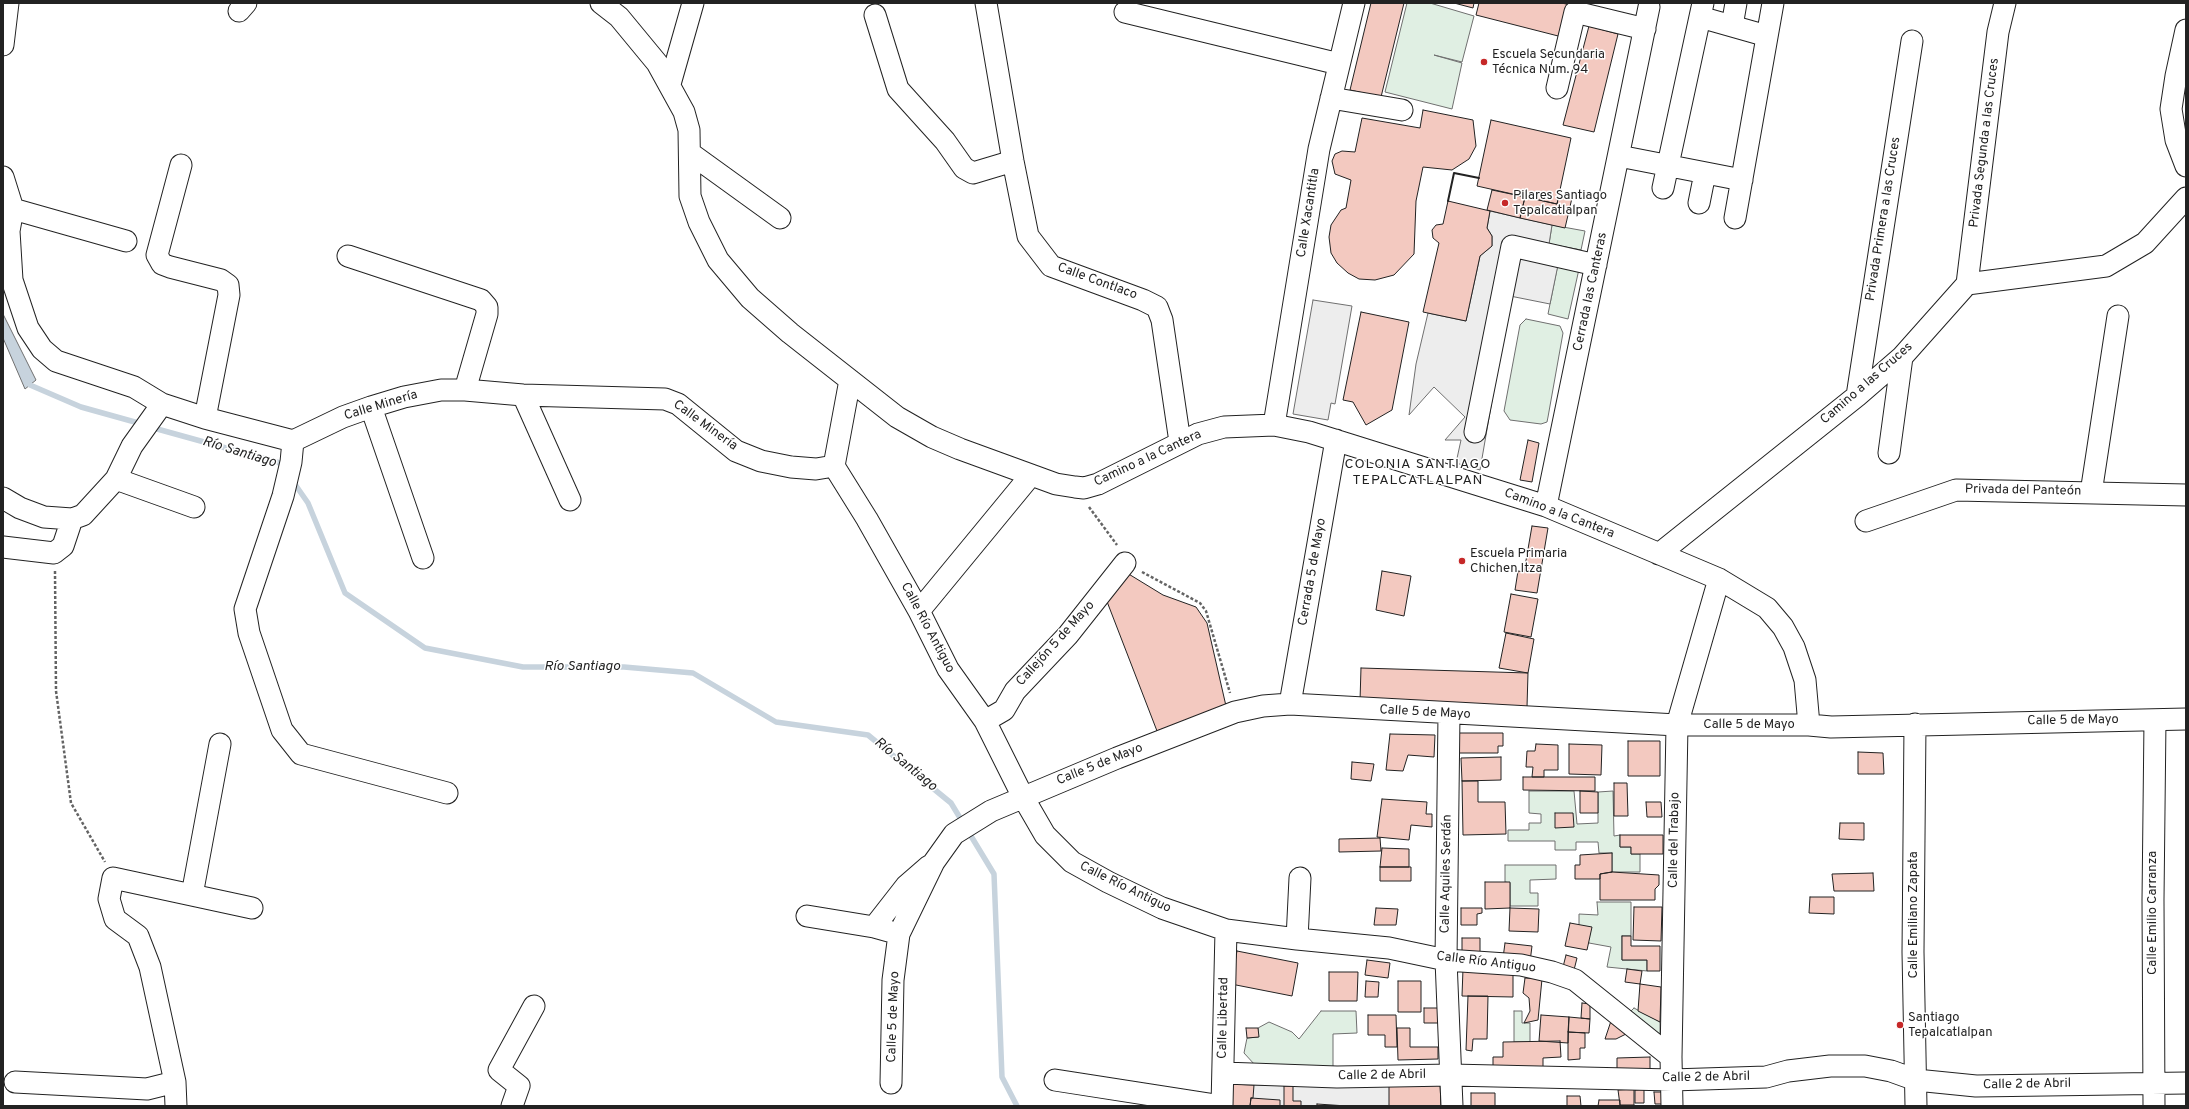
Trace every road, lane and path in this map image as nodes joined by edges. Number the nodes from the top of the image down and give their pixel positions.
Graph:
1 (8, 3) edge
2 (601, 3) edge
3 (692, 3) edge
4 (986, 3) edge
5 (1354, 3) edge
6 (1736, 3) edge
7 (1773, 3) edge
8 (2005, 3) edge
9 (1649, 7) dead end
10 (1702, 10) edge
11 (1125, 12) dead end
12 (875, 15) dead end
13 (1732, 26) junction
14 (1645, 29) junction
15 (2186, 30) edge
16 (1767, 36) junction
17 (1912, 41) dead end
18 (3, 45) edge
19 (1339, 64) junction
20 (670, 84) junction
21 (1557, 88) dead end
22 (1331, 98) junction
23 (1402, 110) dead end
24 (690, 153) junction
25 (1619, 156) junction
26 (1013, 161) junction
27 (181, 165) dead end
28 (1668, 166) junction
29 (2186, 166) edge
30 (1705, 173) junction
31 (3, 177) edge
32 (1742, 180) junction
33 (1663, 188) dead end
34 (2186, 198) edge
35 (1699, 203) dead end
36 (13, 209) junction
37 (780, 218) dead end
38 (1736, 218) dead end
39 (126, 241) dead end
40 (348, 256) dead end
41 (1596, 265) junction
42 (1967, 284) junction
43 (2118, 316) dead end
44 (1902, 357) junction
45 (850, 380) junction
46 (465, 390) junction
47 (523, 395) junction
48 (1857, 396) junction
49 (162, 404) junction
50 (371, 407) junction
51 (205, 418) junction
52 (1274, 425) junction
53 (1475, 432) dead end
54 (1336, 440) junction
55 (293, 441) junction
56 (1180, 442) junction
57 (1889, 454) dead end
58 (834, 466) junction
59 (1031, 475) junction
60 (116, 479) junction
61 (1075, 487) junction
62 (2092, 493) junction
63 (2186, 494) edge
64 (3, 498) edge
65 (570, 500) dead end
66 (1546, 506) junction
67 (194, 507) dead end
68 (72, 519) junction
69 (1866, 521) dead end
70 (3, 547) edge
71 (54, 553) junction
72 (1659, 554) junction
73 (423, 558) dead end
74 (1125, 563) junction
75 (1719, 579) junction
76 (919, 611) junction
77 (1290, 704) junction
78 (1235, 712) junction
79 (1449, 714) junction
80 (2186, 719) edge
81 (2155, 720) junction
82 (985, 721) junction
83 (1916, 724) junction
84 (1677, 725) junction
85 (1809, 725) junction
86 (220, 744) dead end
87 (447, 793) dead end
88 (1023, 797) junction
89 (934, 862) junction
90 (113, 878) junction
91 (1300, 878) dead end
92 (192, 895) junction
93 (252, 908) dead end
94 (807, 916) dead end
95 (874, 927) junction
96 (1226, 930) junction
97 (899, 934) junction
98 (1297, 939) junction
99 (1446, 960) junction
100 (534, 1006) dead end
101 (1671, 1057) junction
102 (1223, 1073) junction
103 (1451, 1075) junction
104 (1055, 1080) dead end
105 (1672, 1080) junction
106 (1916, 1080) junction
107 (15, 1082) dead end
108 (175, 1082) junction
109 (2154, 1082) junction
110 (2186, 1082) edge
111 (891, 1083) dead end
112 (176, 1106) edge
113 (512, 1106) edge
114 (1222, 1106) edge
115 (1452, 1106) edge
116 (1672, 1106) edge
117 (1916, 1106) edge
118 (2154, 1106) edge

1 - 18 street
2 - 20 street, Camino a la Cantera
3 - 20 street
4 - 26 street, Calle Contlaco
5 - 19 street, Calle Xacantitla
6 - 13 street
7 - 16 street
8 - 42 street, Privada Segunda a las Cruces
9 - 14 street, Cerrada las Canteras
10 - 13 street
10 - 28 street
11 - 19 street
12 - 26 street
13 - 16 street
14 - 21 street
14 - 25 street, Cerrada las Canteras
15 - 29 street
16 - 32 street
17 - 48 street, Privada Primera a las Cruces
19 - 22 street, Calle Xacantitla
20 - 24 street, Camino a la Cantera
22 - 23 street
22 - 52 street, Calle Xacantitla
24 - 37 street
24 - 45 street, Camino a la Cantera
25 - 28 street
25 - 41 street, Cerrada las Canteras
26 - 56 street, Calle Contlaco
27 - 51 street
28 - 30 street
28 - 33 street
30 - 32 street
30 - 35 street
31 - 36 street
32 - 38 street
34 - 42 street
36 - 39 street
36 - 49 street
40 - 46 street
41 - 53 street
41 - 66 street, Cerrada las Canteras
42 - 44 street, Camino a las Cruces
43 - 62 street
44 - 48 street, Camino a las Cruces
44 - 57 street
45 - 58 street
45 - 59 street, Camino a la Cantera
46 - 47 street, Calle Minería
46 - 50 street, Calle Minería
47 - 58 street, Calle Minería
47 - 65 street
48 - 72 street, Camino a las Cruces
49 - 51 street
49 - 60 street
50 - 55 street, Calle Minería
50 - 73 street
51 - 55 street
52 - 54 street, Camino a la Cantera
52 - 56 street, Camino a la Cantera
54 - 66 street, Camino a la Cantera
54 - 77 street, Cerrada 5 de Mayo
55 - 87 street
56 - 61 street, Camino a la Cantera
58 - 76 street, Calle Río Antiguo
59 - 61 street, Camino a la Cantera
59 - 76 street
60 - 67 street
60 - 68 street
61 - 74 path
62 - 63 street, Privada del Panteón
62 - 69 street, Privada del Panteón
64 - 68 street
66 - 72 street, Camino a la Cantera
68 - 71 street
70 - 71 street
71 - 90 path
72 - 75 street, Camino a la Cantera
74 - 78 path
74 - 82 street, Callejón 5 de Mayo
75 - 84 street, Calle del Trabajo
75 - 85 street, Camino a la Cantera
76 - 82 street, Calle Río Antiguo
77 - 78 street, Calle 5 de Mayo
77 - 79 street, Calle 5 de Mayo
78 - 88 street, Calle 5 de Mayo
79 - 84 street, Calle 5 de Mayo
79 - 99 street, Calle Aquiles Serdán
80 - 81 street, Calle 5 de Mayo
81 - 83 street, Calle 5 de Mayo
81 - 109 street, Calle Emilio Carranza
82 - 88 street, Calle Río Antiguo
83 - 85 street, Calle 5 de Mayo
83 - 106 street, Calle Emiliano Zapata
84 - 85 street, Calle 5 de Mayo
84 - 101 street, Calle del Trabajo
86 - 92 street
88 - 89 street, Calle 5 de Mayo
88 - 96 street, Calle Río Antiguo
89 - 95 street
89 - 97 street, Calle 5 de Mayo
90 - 92 street
90 - 108 street
91 - 98 street
92 - 93 street
94 - 95 street
95 - 97 street
96 - 98 street, Calle Río Antiguo
96 - 102 street, Calle Libertad
97 - 111 street, Calle 5 de Mayo
98 - 99 street, Calle Río Antiguo
99 - 101 street, Calle Río Antiguo
99 - 103 street, Calle Aquiles Serdán
100 - 113 street
101 - 105 street, Calle del Trabajo
102 - 103 street, Calle 2 de Abril
102 - 114 street, Calle Libertad
103 - 105 street, Calle 2 de Abril
103 - 115 street, Calle Aquiles Serdán
104 - 114 street
105 - 106 street, Calle 2 de Abril
105 - 116 street, Calle del Trabajo
106 - 109 street, Calle 2 de Abril
106 - 117 street, Calle Emiliano Zapata
107 - 108 street
108 - 112 street
109 - 110 street, Calle 2 de Abril
109 - 118 street, Calle Emilio Carranza

